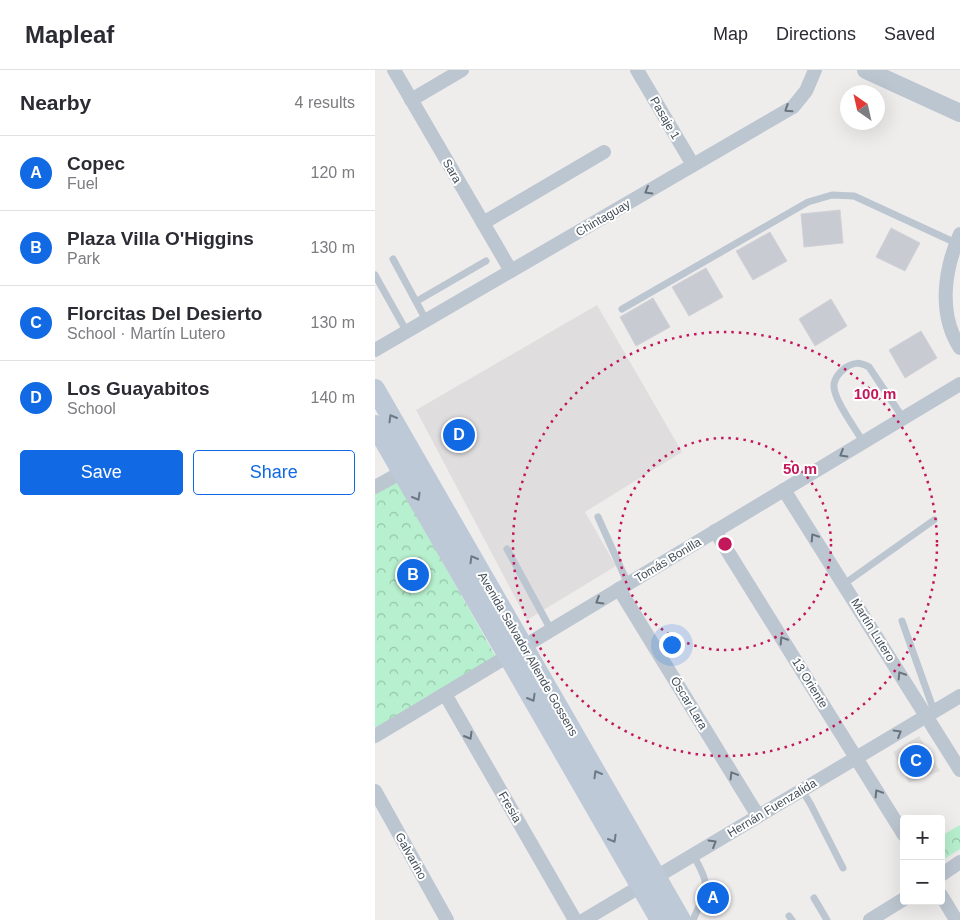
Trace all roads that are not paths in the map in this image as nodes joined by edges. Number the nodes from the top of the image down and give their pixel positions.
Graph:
1 (394, 70) edge
2 (462, 70) edge
3 (637, 70) edge
4 (815, 70) edge
5 (866, 70) edge
6 (885, 74) edge
7 (411, 100) junction
8 (960, 113) edge
9 (604, 152) dead end
10 (693, 165) junction
11 (483, 223) junction
12 (958, 239) edge
13 (393, 259) dead end
14 (486, 261) dead end
15 (511, 271) junction
16 (375, 275) edge
17 (417, 302) junction
18 (622, 309) dead end
19 (426, 320) junction
20 (407, 332) junction
21 (960, 348) edge
22 (375, 350) edge
23 (960, 384) edge
24 (375, 389) edge
25 (903, 418) junction
26 (375, 425) edge
27 (863, 442) junction
28 (402, 472) junction
29 (375, 487) edge
30 (784, 490) junction
31 (598, 516) dead end
32 (934, 520) dead end
33 (715, 531) junction
34 (507, 549) dead end
35 (844, 584) junction
36 (623, 586) junction
37 (902, 622) dead end
38 (551, 630) junction
39 (516, 651) junction
40 (445, 694) junction
41 (960, 696) edge
42 (930, 714) junction
43 (375, 736) edge
44 (856, 758) junction
45 (960, 770) edge
46 (802, 790) junction
47 (375, 791) edge
48 (758, 816) junction
49 (900, 829) edge
50 (693, 855) junction
51 (960, 862) edge
52 (843, 868) dead end
53 (945, 872) edge
54 (649, 882) junction
55 (814, 898) dead end
56 (945, 901) edge
57 (900, 902) edge
58 (447, 920) edge
59 (575, 920) edge
60 (584, 920) edge
61 (660, 920) edge
62 (681, 920) edge
63 (693, 920) edge
64 (827, 920) edge
65 (872, 920) edge
66 (957, 920) edge

1 - 7 street, Sara
2 - 7 street
3 - 10 street, Pasaje 1
4 -> 10 street, Chintaguay
5 - 6 street
6 - 8 street
7 - 11 street, Sara
9 - 11 street
10 -> 15 street, Chintaguay
11 - 15 street, Sara
12 - 18 lane
12 - 21 street
13 - 17 lane
14 - 17 lane
15 - 19 street, Chintaguay
16 - 20 lane
17 - 19 lane
19 - 20 street, Chintaguay
20 - 22 street, Chintaguay
23 - 25 street, Tomás Bonilla
39 -> 24 main road, Avenida Salvador Allende Gossens
25 - 27 street, Tomás Bonilla
25 - 27 lane
26 - 28 main road, Avenida Salvador Allende Gossens
27 -> 30 street, Tomás Bonilla
28 - 29 street
28 -> 39 main road, Avenida Salvador Allende Gossens
30 - 33 street, Tomás Bonilla
35 -> 30 street, Martín Lutero
31 - 36 lane
32 - 35 lane
33 - 36 street, Tomás Bonilla
44 -> 33 street, 13 Oriente
34 - 38 lane
42 -> 35 street, Martín Lutero
36 -> 38 street, Tomás Bonilla
48 -> 36 street, Óscar Lara
37 - 42 lane
38 - 39 street, Tomás Bonilla
39 - 40 street, Tomás Bonilla
39 - 54 main road, Avenida Salvador Allende Gossens
40 - 43 street, Tomás Bonilla
40 -> 59 street, Fresia
41 - 42 street, Hernán Fuenzalida
44 -> 42 street, Hernán Fuenzalida
42 - 45 street, Martín Lutero
44 - 46 street, Hernán Fuenzalida
49 -> 44 street, 13 Oriente
46 - 48 street, Hernán Fuenzalida
46 - 52 lane
47 - 58 street, Galvarino
50 -> 48 street, Hernán Fuenzalida
50 - 54 street, Hernán Fuenzalida
50 - 63 lane
51 - 53 street
54 - 60 street, Hernán Fuenzalida
54 - 61 main road, Avenida Salvador Allende Gossens
54 - 62 main road, Avenida Salvador Allende Gossens
55 - 64 lane
56 - 66 street
57 - 65 street

